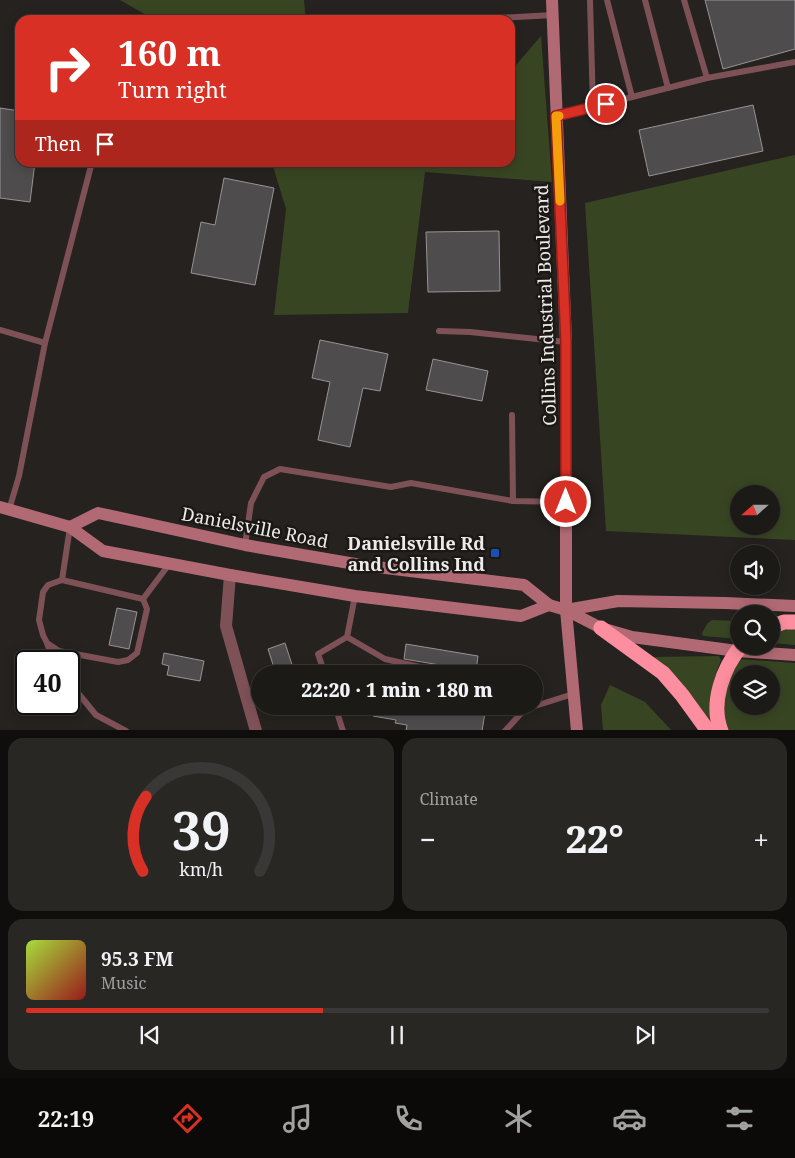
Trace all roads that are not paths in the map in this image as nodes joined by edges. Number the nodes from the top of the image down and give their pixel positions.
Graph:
1 (552, 0) edge
2 (590, 0) edge
3 (607, 0) edge
4 (645, 0) edge
5 (684, 0) edge
6 (552, 15) junction
7 (515, 18) edge
8 (795, 62) edge
9 (707, 78) junction
10 (668, 88) junction
11 (632, 97) junction
12 (593, 107) junction
13 (556, 116) junction
14 (91, 167) edge
15 (0, 330) edge
16 (439, 331) dead end
17 (566, 342) junction
18 (45, 343) junction
19 (512, 415) dead end
20 (513, 501) junction
21 (566, 502) junction
22 (4, 508) edge
23 (70, 527) junction
24 (245, 545) junction
25 (170, 563) junction
26 (230, 575) junction
27 (62, 580) junction
28 (355, 596) junction
29 (143, 599) junction
30 (550, 605) junction
31 (795, 606) edge
32 (566, 610) junction
33 (795, 622) edge
34 (780, 624) edge
35 (601, 628) junction
36 (347, 637) junction
37 (47, 643) junction
38 (730, 648) edge
39 (49, 650) edge
40 (780, 653) edge
41 (735, 655) edge
42 (795, 655) edge
43 (322, 665) edge
44 (411, 665) edge
45 (573, 694) junction
46 (80, 695) edge
47 (543, 703) edge
48 (338, 715) edge
49 (517, 715) edge
50 (126, 730) edge
51 (256, 730) edge
52 (343, 730) edge
53 (505, 730) edge
54 (577, 730) edge
55 (708, 730) edge
56 (721, 730) edge

1 - 6 main road, Collins Industrial Boulevard
2 - 12 lane
3 - 11 lane
4 - 10 lane
5 - 9 lane
6 - 7 lane
6 - 13 main road, Collins Industrial Boulevard
8 - 9 lane
9 - 10 lane
10 - 11 lane
11 - 12 lane
12 - 13 lane
13 - 17 main road, Collins Industrial Boulevard
14 - 18 lane
15 - 18 lane
16 - 17 lane
17 - 21 main road, Collins Industrial Boulevard
18 - 22 lane
19 - 20 lane
20 - 21 lane
20 - 24 lane
21 - 32 main road, Collins Industrial Boulevard
22 - 23 main road
23 - 24 main road, Danielsville Road
23 - 25 main road
23 - 27 lane
24 - 30 main road, Danielsville Road
25 - 26 main road
25 - 29 lane
26 - 28 main road
26 - 51 street
27 - 29 lane
27 - 37 lane
28 - 30 main road
28 - 36 lane
29 - 37 lane
30 - 32 main road, Danielsville Road
31 - 32 main road, Danielsville Road
32 - 35 main road, Danielsville Road
32 - 45 main road, Collins Industrial Boulevard
33 - 34 highway
35 - 38 main road, Danielsville Road
35 - 55 highway
36 - 43 lane
36 - 44 lane
37 - 39 lane
40 - 42 main road, Danielsville Road
41 - 56 highway
45 - 47 lane
45 - 54 main road, Collins Industrial Boulevard
46 - 50 lane
48 - 52 lane
49 - 53 lane

